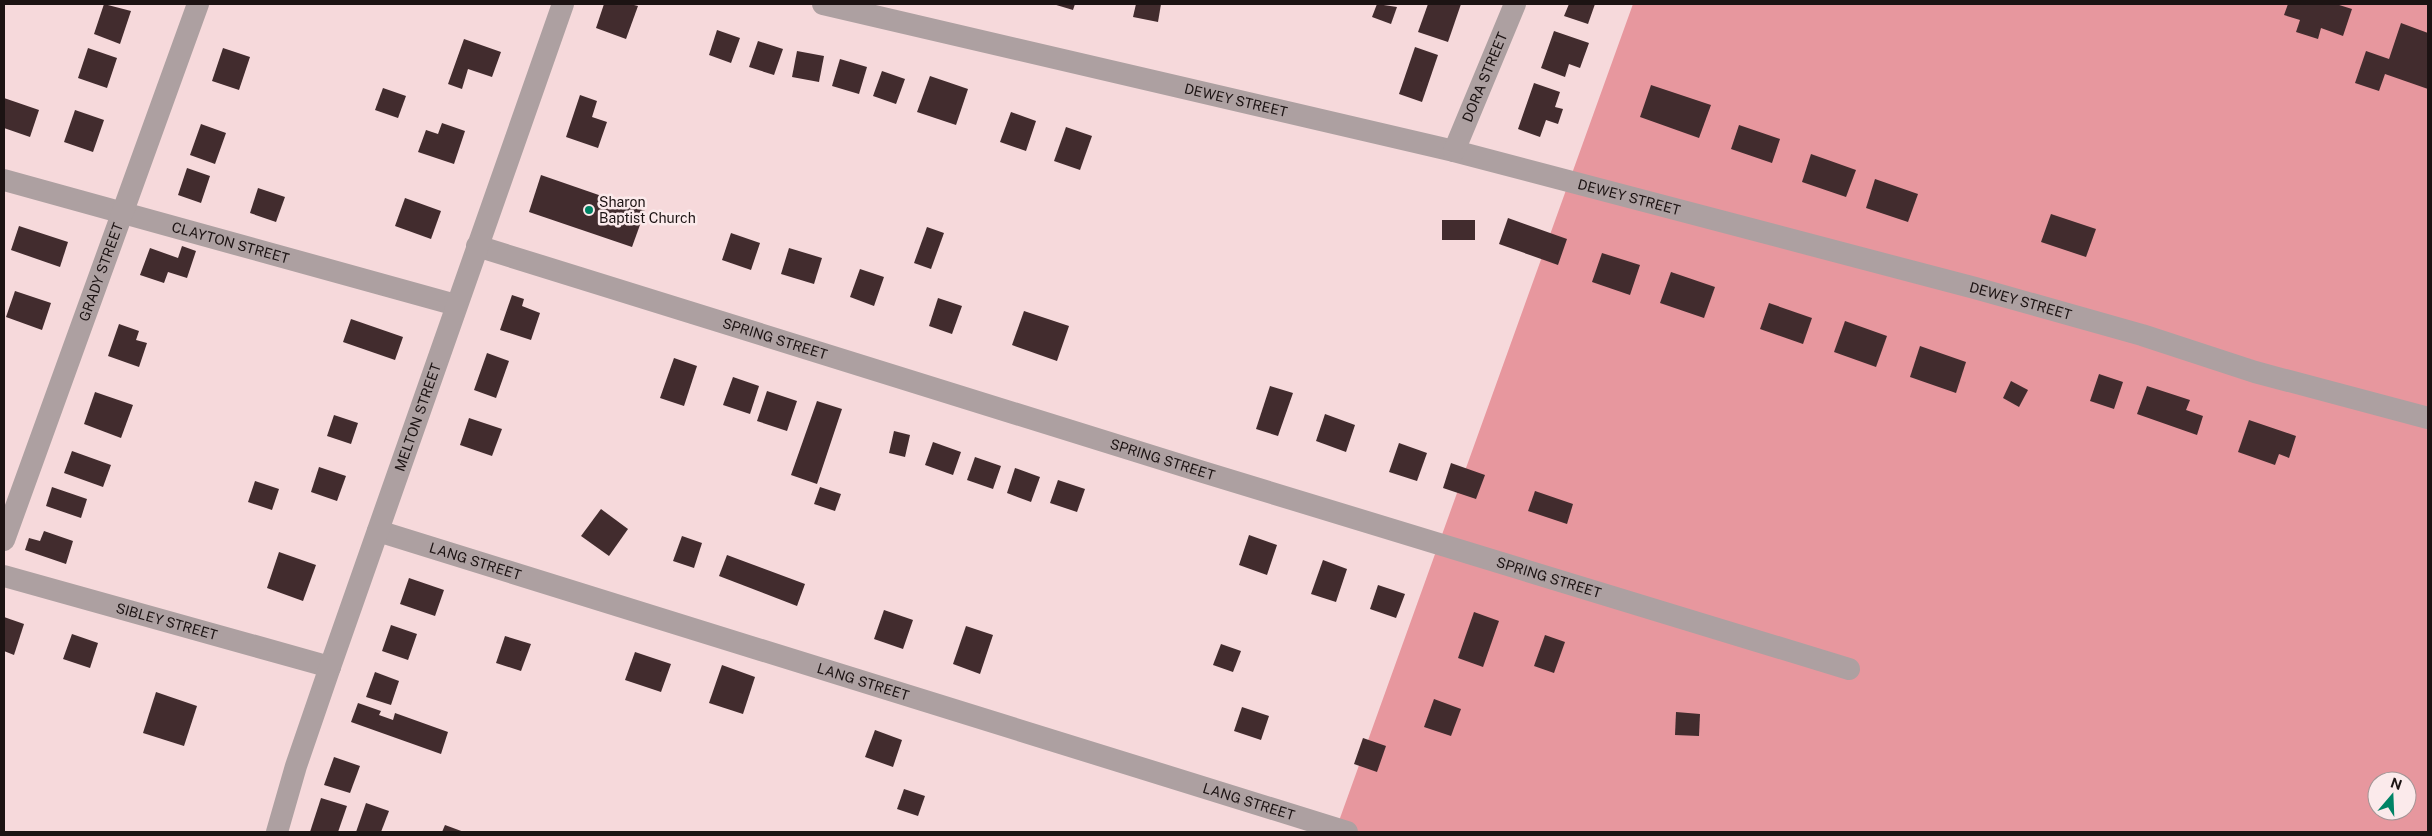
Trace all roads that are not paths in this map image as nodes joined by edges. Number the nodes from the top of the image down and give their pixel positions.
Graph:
1 (198, 4) edge
2 (563, 4) edge
3 (822, 4) edge
4 (1516, 4) edge
5 (1454, 151) junction
6 (4, 180) edge
7 (122, 213) junction
8 (477, 246) junction
9 (456, 306) junction
10 (2428, 418) edge
11 (378, 531) junction
12 (4, 540) edge
13 (4, 576) edge
14 (330, 667) junction
15 (1849, 669) dead end
16 (276, 832) edge
17 (1347, 832) edge

1 - 7 street, GRADY STREET
2 - 8 street, MELTON STREET
3 - 5 street, DEWEY STREET
4 - 5 street, DORA STREET
5 - 10 street, DEWEY STREET
6 - 7 street, CLAYTON STREET
7 - 9 street, CLAYTON STREET
7 - 12 street, GRADY STREET
8 - 9 street, MELTON STREET
8 - 15 street, SPRING STREET
9 - 11 street, MELTON STREET
11 - 14 street, MELTON STREET
11 - 17 street, LANG STREET
13 - 14 street, SIBLEY STREET
14 - 16 street, MELTON STREET

